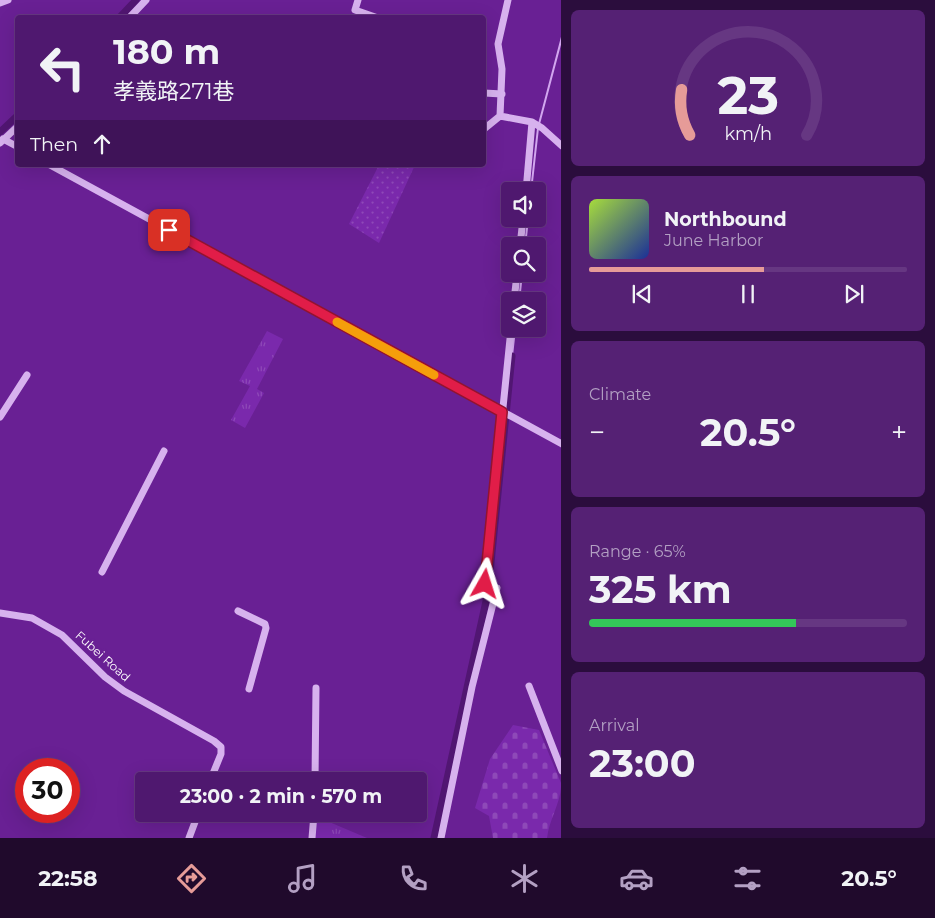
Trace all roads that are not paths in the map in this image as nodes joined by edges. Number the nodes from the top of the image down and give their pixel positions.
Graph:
1 (8, 0) edge
2 (146, 0) edge
3 (358, 0) edge
4 (508, 0) edge
5 (0, 3) edge
6 (131, 15) edge
7 (369, 15) edge
8 (486, 93) edge
9 (502, 94) junction
10 (500, 116) junction
11 (532, 122) junction
12 (486, 127) edge
13 (15, 129) edge
14 (2, 141) edge
15 (15, 146) edge
16 (561, 146) edge
17 (54, 167) edge
18 (527, 182) edge
19 (510, 337) edge
20 (27, 375) dead end
21 (502, 412) junction
22 (0, 417) edge
23 (561, 444) edge
24 (164, 451) dead end
25 (102, 572) dead end
26 (485, 584) dead end
27 (497, 588) dead end
28 (238, 611) dead end
29 (0, 613) edge
30 (529, 686) dead end
31 (316, 688) dead end
32 (249, 689) dead end
33 (561, 771) edge
34 (214, 772) edge
35 (315, 772) edge
36 (195, 822) edge
37 (313, 822) edge
38 (189, 838) edge
39 (312, 838) edge
40 (441, 838) edge

1 - 5 street
2 - 6 street
3 - 7 street
4 - 9 street
8 - 9 street
9 - 10 street
10 - 11 street
10 - 12 street
11 - 16 street
11 - 18 street
13 - 14 street
14 - 15 street
17 - 21 street
19 - 21 street
20 - 22 street
21 - 23 street
21 - 26 street
24 - 25 street
27 - 40 street
28 - 32 street
29 - 34 street, Fubei Road
30 - 33 street
31 - 35 street
36 - 38 street
37 - 39 street

